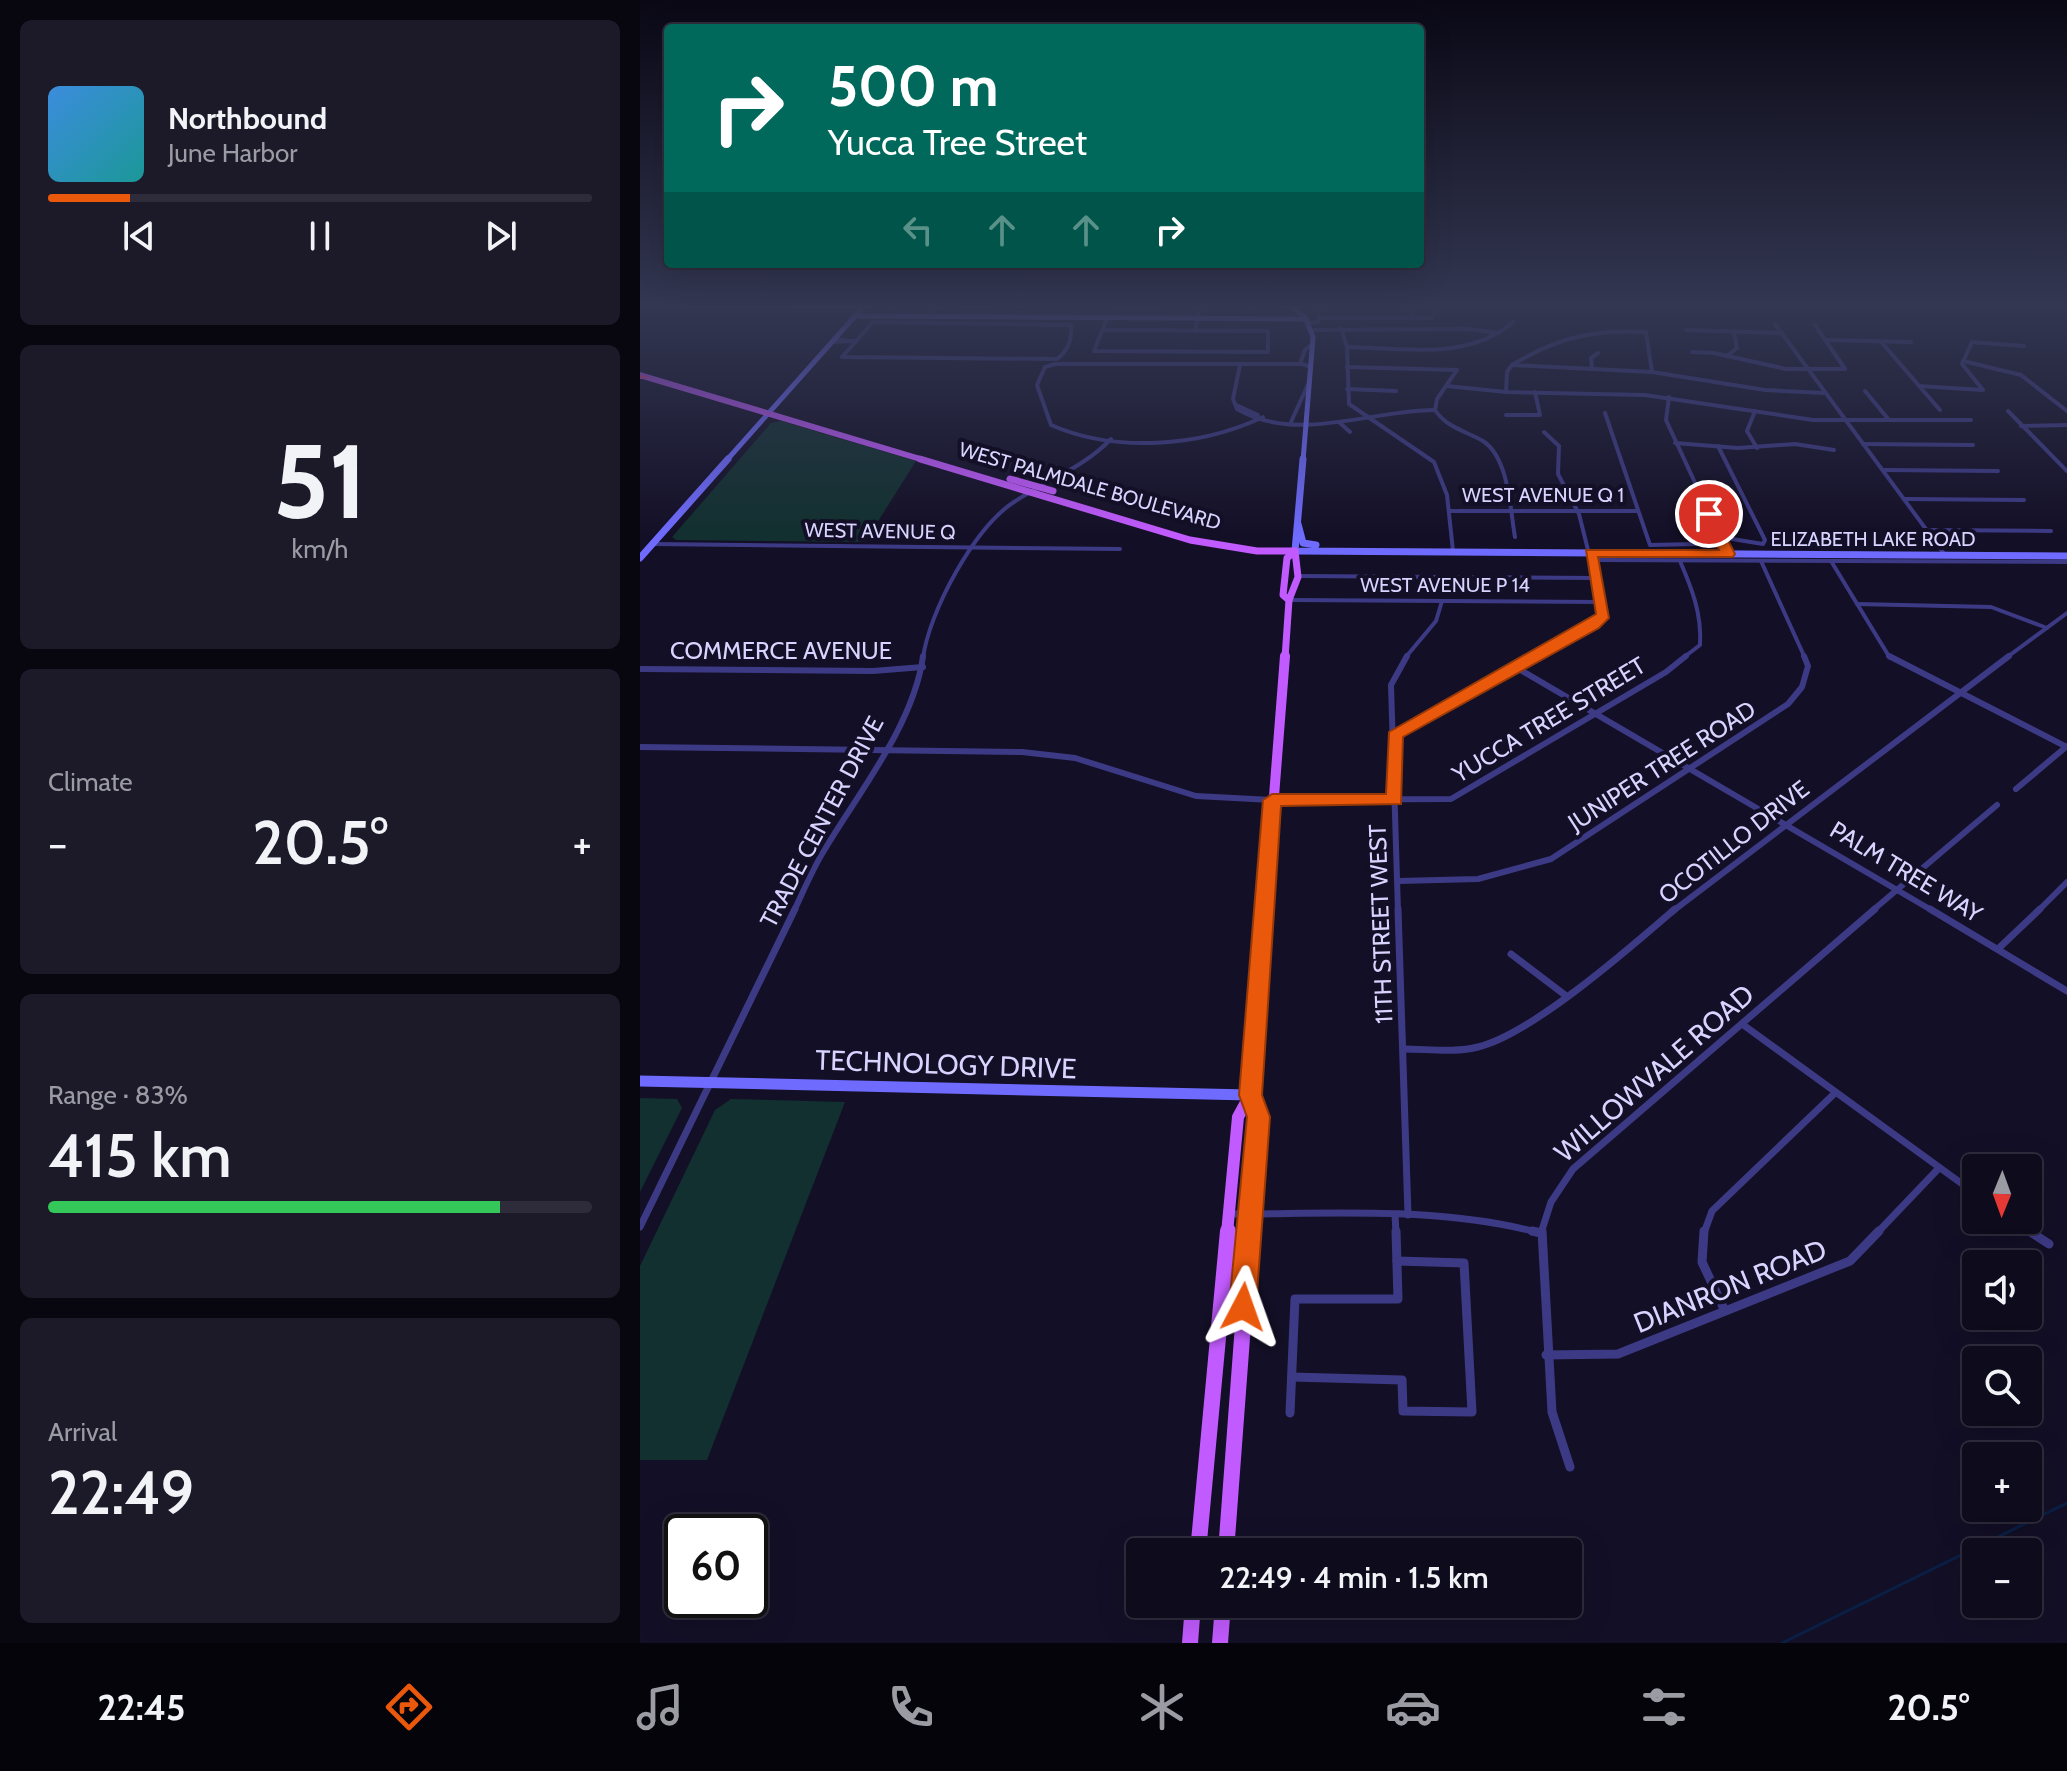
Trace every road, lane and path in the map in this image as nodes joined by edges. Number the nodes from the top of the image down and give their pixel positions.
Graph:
1 (668, 383) edge
2 (673, 383) edge
3 (797, 383) edge
4 (1038, 383) edge
5 (1236, 383) edge
6 (1308, 383) edge
7 (1310, 383) edge
8 (1347, 383) edge
9 (1449, 383) edge
10 (1506, 383) edge
11 (1719, 383) edge
12 (1817, 383) edge
13 (1916, 383) edge
14 (1978, 383) edge
15 (2035, 383) edge
16 (1447, 386) junction
17 (1919, 386) junction
18 (694, 389) junction
19 (1347, 389) junction
20 (1396, 391) dead end
21 (1865, 391) dead end
22 (1506, 392) junction
23 (1535, 392) junction
24 (1824, 393) junction
25 (1669, 397) junction
26 (2059, 404) junction
27 (2067, 404) edge
28 (1435, 410) junction
29 (1940, 410) dead end
30 (1755, 411) junction
31 (2008, 411) dead end
32 (2067, 411) edge
33 (771, 412) junction
34 (1605, 413) dead end
35 (1506, 415) dead end
36 (1364, 416) junction
37 (1261, 419) junction
38 (1845, 420) junction
39 (1889, 420) junction
40 (1971, 420) dead end
41 (1291, 422) junction
42 (1340, 423) junction
43 (1306, 424) junction
44 (2067, 425) edge
45 (2021, 426) junction
46 (1350, 432) dead end
47 (1544, 432) dead end
48 (857, 437) junction
49 (1111, 439) junction
50 (1675, 443) junction
51 (1863, 444) junction
52 (1973, 445) dead end
53 (1718, 446) junction
54 (1757, 448) junction
55 (1834, 450) dead end
56 (1885, 470) junction
57 (1998, 471) dead end
58 (2065, 471) edge
59 (1039, 487) junction
60 (1030, 492) junction
61 (1906, 499) junction
62 (2024, 500) dead end
63 (1450, 511) junction
64 (1510, 511) junction
65 (1578, 511) junction
66 (1636, 511) junction
67 (1297, 522) junction
68 (1928, 530) junction
69 (2051, 531) dead end
70 (1515, 537) dead end
71 (1720, 537) junction
72 (1193, 538) junction
73 (640, 544) edge
74 (653, 544) junction
75 (973, 548) junction
76 (1120, 549) dead end
77 (1295, 551) junction
78 (1374, 551) junction
79 (1453, 551) junction
80 (1728, 554) junction
81 (1945, 555) junction
82 (1592, 556) junction
83 (2067, 556) edge
84 (640, 558) edge
85 (1829, 558) junction
86 (1680, 561) junction
87 (1761, 561) junction
88 (2067, 562) edge
89 (1297, 576) junction
90 (1597, 578) junction
91 (1289, 600) junction
92 (1442, 601) junction
93 (1602, 602) junction
94 (1857, 604) junction
95 (2067, 613) edge
96 (2047, 628) junction
97 (923, 667) junction
98 (1517, 668) junction
99 (640, 669) edge
100 (1960, 696) junction
101 (1595, 713) junction
102 (1395, 735) junction
103 (640, 747) edge
104 (2067, 747) edge
105 (886, 750) junction
106 (1691, 768) junction
107 (2016, 789) dead end
108 (1272, 800) junction
109 (1395, 800) junction
110 (1997, 805) dead end
111 (1787, 823) junction
112 (1399, 881) junction
113 (2067, 882) edge
114 (1898, 888) junction
115 (1999, 948) junction
116 (1511, 954) dead end
117 (2067, 991) edge
118 (1565, 995) junction
119 (1742, 1024) junction
120 (1404, 1049) junction
121 (640, 1081) edge
122 (712, 1082) junction
123 (1835, 1093) junction
124 (1250, 1095) junction
125 (1939, 1168) junction
126 (1962, 1184) edge
127 (1229, 1214) junction
128 (1250, 1214) junction
129 (1395, 1215) junction
130 (1408, 1215) junction
131 (640, 1227) edge
132 (1541, 1233) junction
133 (2034, 1234) edge
134 (2049, 1244) dead end
135 (1397, 1261) junction
136 (1725, 1311) junction
137 (1546, 1355) junction
138 (1292, 1377) junction
139 (1290, 1413) dead end
140 (1570, 1467) dead end
141 (1199, 1538) edge
142 (1227, 1538) edge
143 (1192, 1618) edge
144 (1222, 1618) edge
145 (1190, 1643) edge
146 (1220, 1643) edge

1 - 18 main road, WEST PALMDALE BOULEVARD
2 - 18 main road, WEST PALMDALE BOULEVARD
3 - 33 main road
4 - 49 street
5 - 37 street
6 - 41 street
7 - 43 main road
8 - 19 street
9 - 16 street
10 - 22 street
11 - 24 street
12 - 24 street
13 - 17 street
14 - 17 street
15 - 26 street
16 - 22 street
16 - 28 street
17 - 29 street
18 - 33 main road, WEST PALMDALE BOULEVARD
18 - 33 main road, WEST PALMDALE BOULEVARD
19 - 20 street
19 - 36 street
21 - 39 street
22 - 23 street
23 - 25 street
23 - 35 street
24 - 38 street
25 - 30 street
25 - 50 street
26 - 27 street
26 - 32 street
28 - 36 street
28 - 64 street
30 - 38 street
30 - 54 street
31 - 45 street
33 - 48 main road, WEST PALMDALE BOULEVARD
33 - 74 main road
34 - 66 street
36 - 42 street
36 - 63 street
37 - 41 street
37 - 43 street
37 - 49 street
38 - 39 street
38 - 51 street
39 - 40 street
41 - 43 street
42 - 43 street
42 - 46 street
43 - 67 main road
44 - 45 street
45 - 58 street
47 - 65 street
48 - 59 main road, WEST PALMDALE BOULEVARD
48 - 60 main road, WEST PALMDALE BOULEVARD
49 - 59 street, TRADE CENTER DRIVE
50 - 53 street
50 - 71 street
51 - 52 street
51 - 56 street
53 - 54 street
53 - 71 street
54 - 55 street
56 - 57 street
56 - 61 street
59 - 60 street, TRADE CENTER DRIVE
59 - 72 main road, WEST PALMDALE BOULEVARD
60 - 72 main road, WEST PALMDALE BOULEVARD
60 - 75 street, TRADE CENTER DRIVE
61 - 62 street
61 - 68 street
63 - 64 street, WEST AVENUE Q 1
63 - 79 street
64 - 65 street, WEST AVENUE Q 1
64 - 70 street
65 - 66 street, WEST AVENUE Q 1
65 - 82 street
66 - 71 street
67 - 77 main road
67 - 78 main road
68 - 69 street
68 - 81 street
71 - 80 street
72 - 77 main road, WEST PALMDALE BOULEVARD
73 - 74 main road, WEST AVENUE Q
74 - 75 street, WEST AVENUE Q
74 - 84 main road
75 - 76 street, WEST AVENUE Q
75 - 97 street, TRADE CENTER DRIVE
77 - 78 main road, ELIZABETH LAKE ROAD
77 - 89 main road
77 - 91 main road
78 - 79 main road, ELIZABETH LAKE ROAD
79 - 82 main road, ELIZABETH LAKE ROAD
80 - 82 main road, ELIZABETH LAKE ROAD
80 - 85 main road, ELIZABETH LAKE ROAD
81 - 83 main road, ELIZABETH LAKE ROAD
81 - 85 main road, ELIZABETH LAKE ROAD
82 - 86 street
82 - 90 street
85 - 87 street
85 - 88 street
85 - 94 street
86 - 87 street
86 - 101 street, YUCCA TREE STREET
87 - 106 street, JUNIPER TREE ROAD
89 - 90 street, WEST AVENUE P 14
89 - 91 main road
90 - 93 street
91 - 92 street, WEST AVENUE P 14
91 - 108 main road
92 - 93 street, WEST AVENUE P 14
92 - 102 street, 11TH STREET WEST
93 - 98 street
94 - 96 street
94 - 100 street
95 - 96 street, OCOTILLO DRIVE
96 - 100 street, OCOTILLO DRIVE
97 - 99 street, COMMERCE AVENUE
97 - 105 street, TRADE CENTER DRIVE
98 - 101 street, PALM TREE WAY
98 - 102 street
100 - 104 street
100 - 111 street, OCOTILLO DRIVE
101 - 106 street, PALM TREE WAY
101 - 109 street, YUCCA TREE STREET
102 - 109 street, 11TH STREET WEST
103 - 105 street, YUCCA TREE STREET
104 - 107 street
105 - 108 street, YUCCA TREE STREET
105 - 122 street, TRADE CENTER DRIVE
106 - 111 street, PALM TREE WAY
106 - 112 street, JUNIPER TREE ROAD
108 - 109 street, YUCCA TREE STREET
108 - 124 main road
109 - 112 street, 11TH STREET WEST
110 - 114 street, WILLOWVALE ROAD
111 - 114 street, PALM TREE WAY
111 - 118 street, OCOTILLO DRIVE
112 - 120 street, 11TH STREET WEST
113 - 115 street
114 - 115 street, PALM TREE WAY
114 - 119 street, WILLOWVALE ROAD
115 - 117 street, PALM TREE WAY
116 - 118 street
118 - 120 street, OCOTILLO DRIVE
119 - 123 street
119 - 132 street, WILLOWVALE ROAD
120 - 130 street, 11TH STREET WEST
121 - 122 main road, TECHNOLOGY DRIVE
122 - 124 main road, TECHNOLOGY DRIVE
122 - 131 street, TRADE CENTER DRIVE
123 - 125 street
123 - 136 street
124 - 127 main road
124 - 128 main road
125 - 126 street
125 - 136 street, DIANRON ROAD
127 - 128 street
127 - 141 main road
128 - 129 street
128 - 142 main road
129 - 130 street
129 - 135 street
130 - 132 street
132 - 137 street, WILLOWVALE ROAD
133 - 134 street
135 - 138 street
135 - 138 street
136 - 137 street, DIANRON ROAD
137 - 140 street, WILLOWVALE ROAD
138 - 139 street
143 - 145 main road
144 - 146 main road

